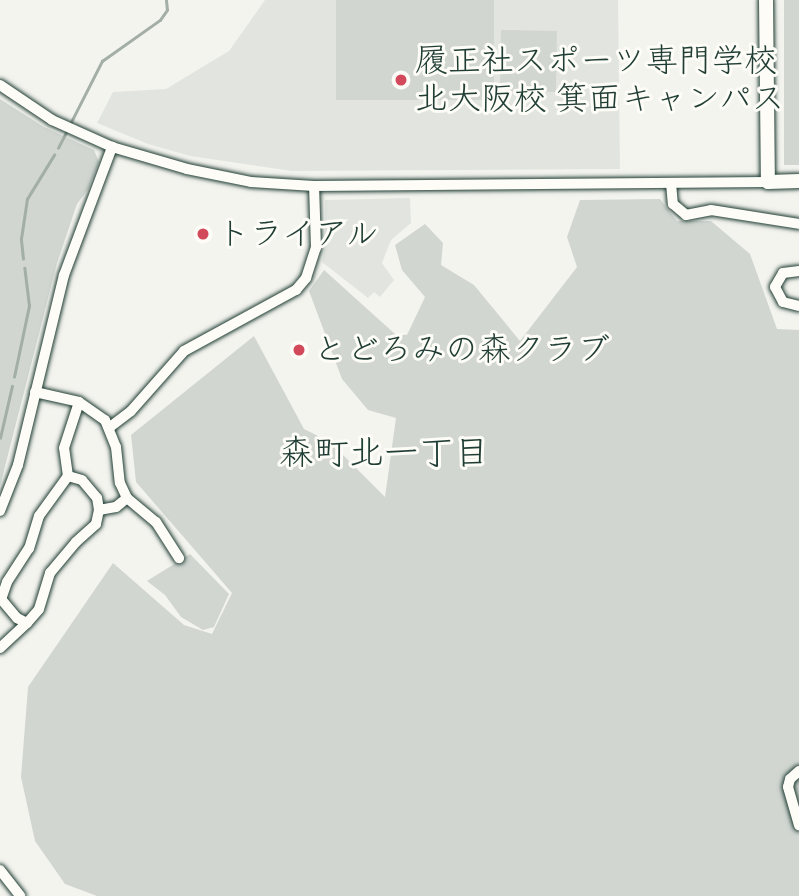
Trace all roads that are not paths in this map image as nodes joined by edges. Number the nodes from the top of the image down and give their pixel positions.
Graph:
1 (766, 0) edge
2 (0, 85) edge
3 (112, 147) junction
4 (799, 181) edge
5 (768, 182) junction
6 (671, 183) junction
7 (314, 186) junction
8 (799, 224) edge
9 (799, 271) edge
10 (799, 306) edge
11 (35, 393) junction
12 (79, 402) junction
13 (110, 427) junction
14 (68, 477) junction
15 (127, 498) junction
16 (99, 510) junction
17 (0, 511) edge
18 (179, 558) dead end
19 (1, 600) edge
20 (27, 623) junction
21 (0, 648) edge
22 (799, 771) edge
23 (799, 825) edge
24 (0, 870) edge
25 (20, 896) edge

1 - 5 main road
2 - 3 street
3 - 7 street
3 - 11 street
4 - 5 main road
5 - 6 street
6 - 7 street
6 - 8 street
7 - 13 street
9 - 10 street
11 - 12 street
11 - 17 street
12 - 13 street
12 - 14 street
13 - 15 street
14 - 16 street
14 - 19 street
15 - 16 street
15 - 18 street
16 - 20 street
19 - 20 street
20 - 21 street
22 - 23 street
24 - 25 street

